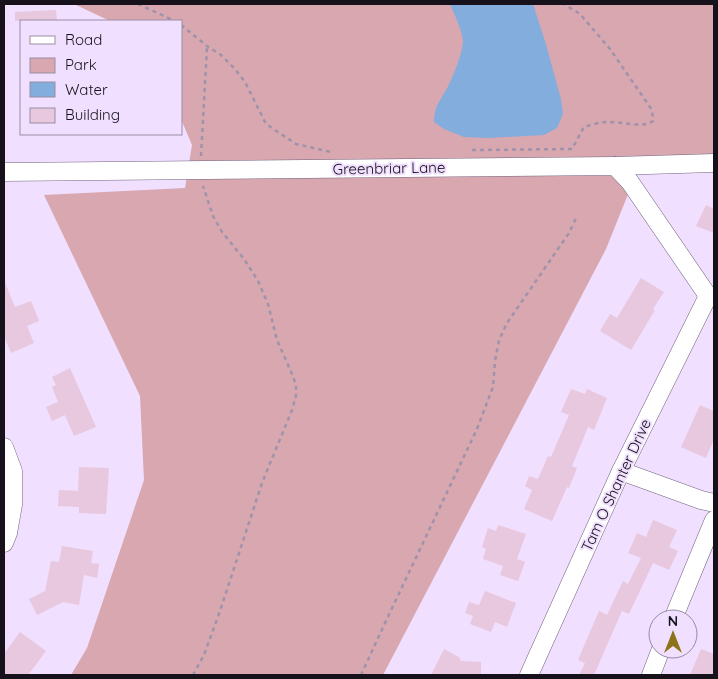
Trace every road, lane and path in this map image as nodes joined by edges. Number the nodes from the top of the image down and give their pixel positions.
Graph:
1 (138, 4) edge
2 (564, 4) edge
3 (173, 20) edge
4 (182, 26) edge
5 (207, 46) junction
6 (466, 150) dead end
7 (331, 152) dead end
8 (714, 163) edge
9 (615, 166) junction
10 (200, 170) junction
11 (4, 172) edge
12 (577, 216) dead end
13 (711, 296) edge
14 (4, 447) edge
15 (621, 471) junction
16 (714, 502) edge
17 (714, 520) edge
18 (4, 543) edge
19 (677, 609) edge
20 (657, 659) edge
21 (193, 675) edge
22 (361, 675) edge
23 (529, 675) edge
24 (651, 675) edge

1 - 3 path
2 - 6 path
4 - 5 path
5 - 7 path
5 - 10 path
8 - 9 street, Greenbriar Lane
9 - 10 street, Greenbriar Lane
9 - 13 street
10 - 11 street, Greenbriar Lane
10 - 21 path
12 - 22 path
13 - 15 street, Tam O Shanter Drive
14 - 18 street
15 - 16 street
15 - 23 street, Tam O Shanter Drive
17 - 19 street
20 - 24 street

